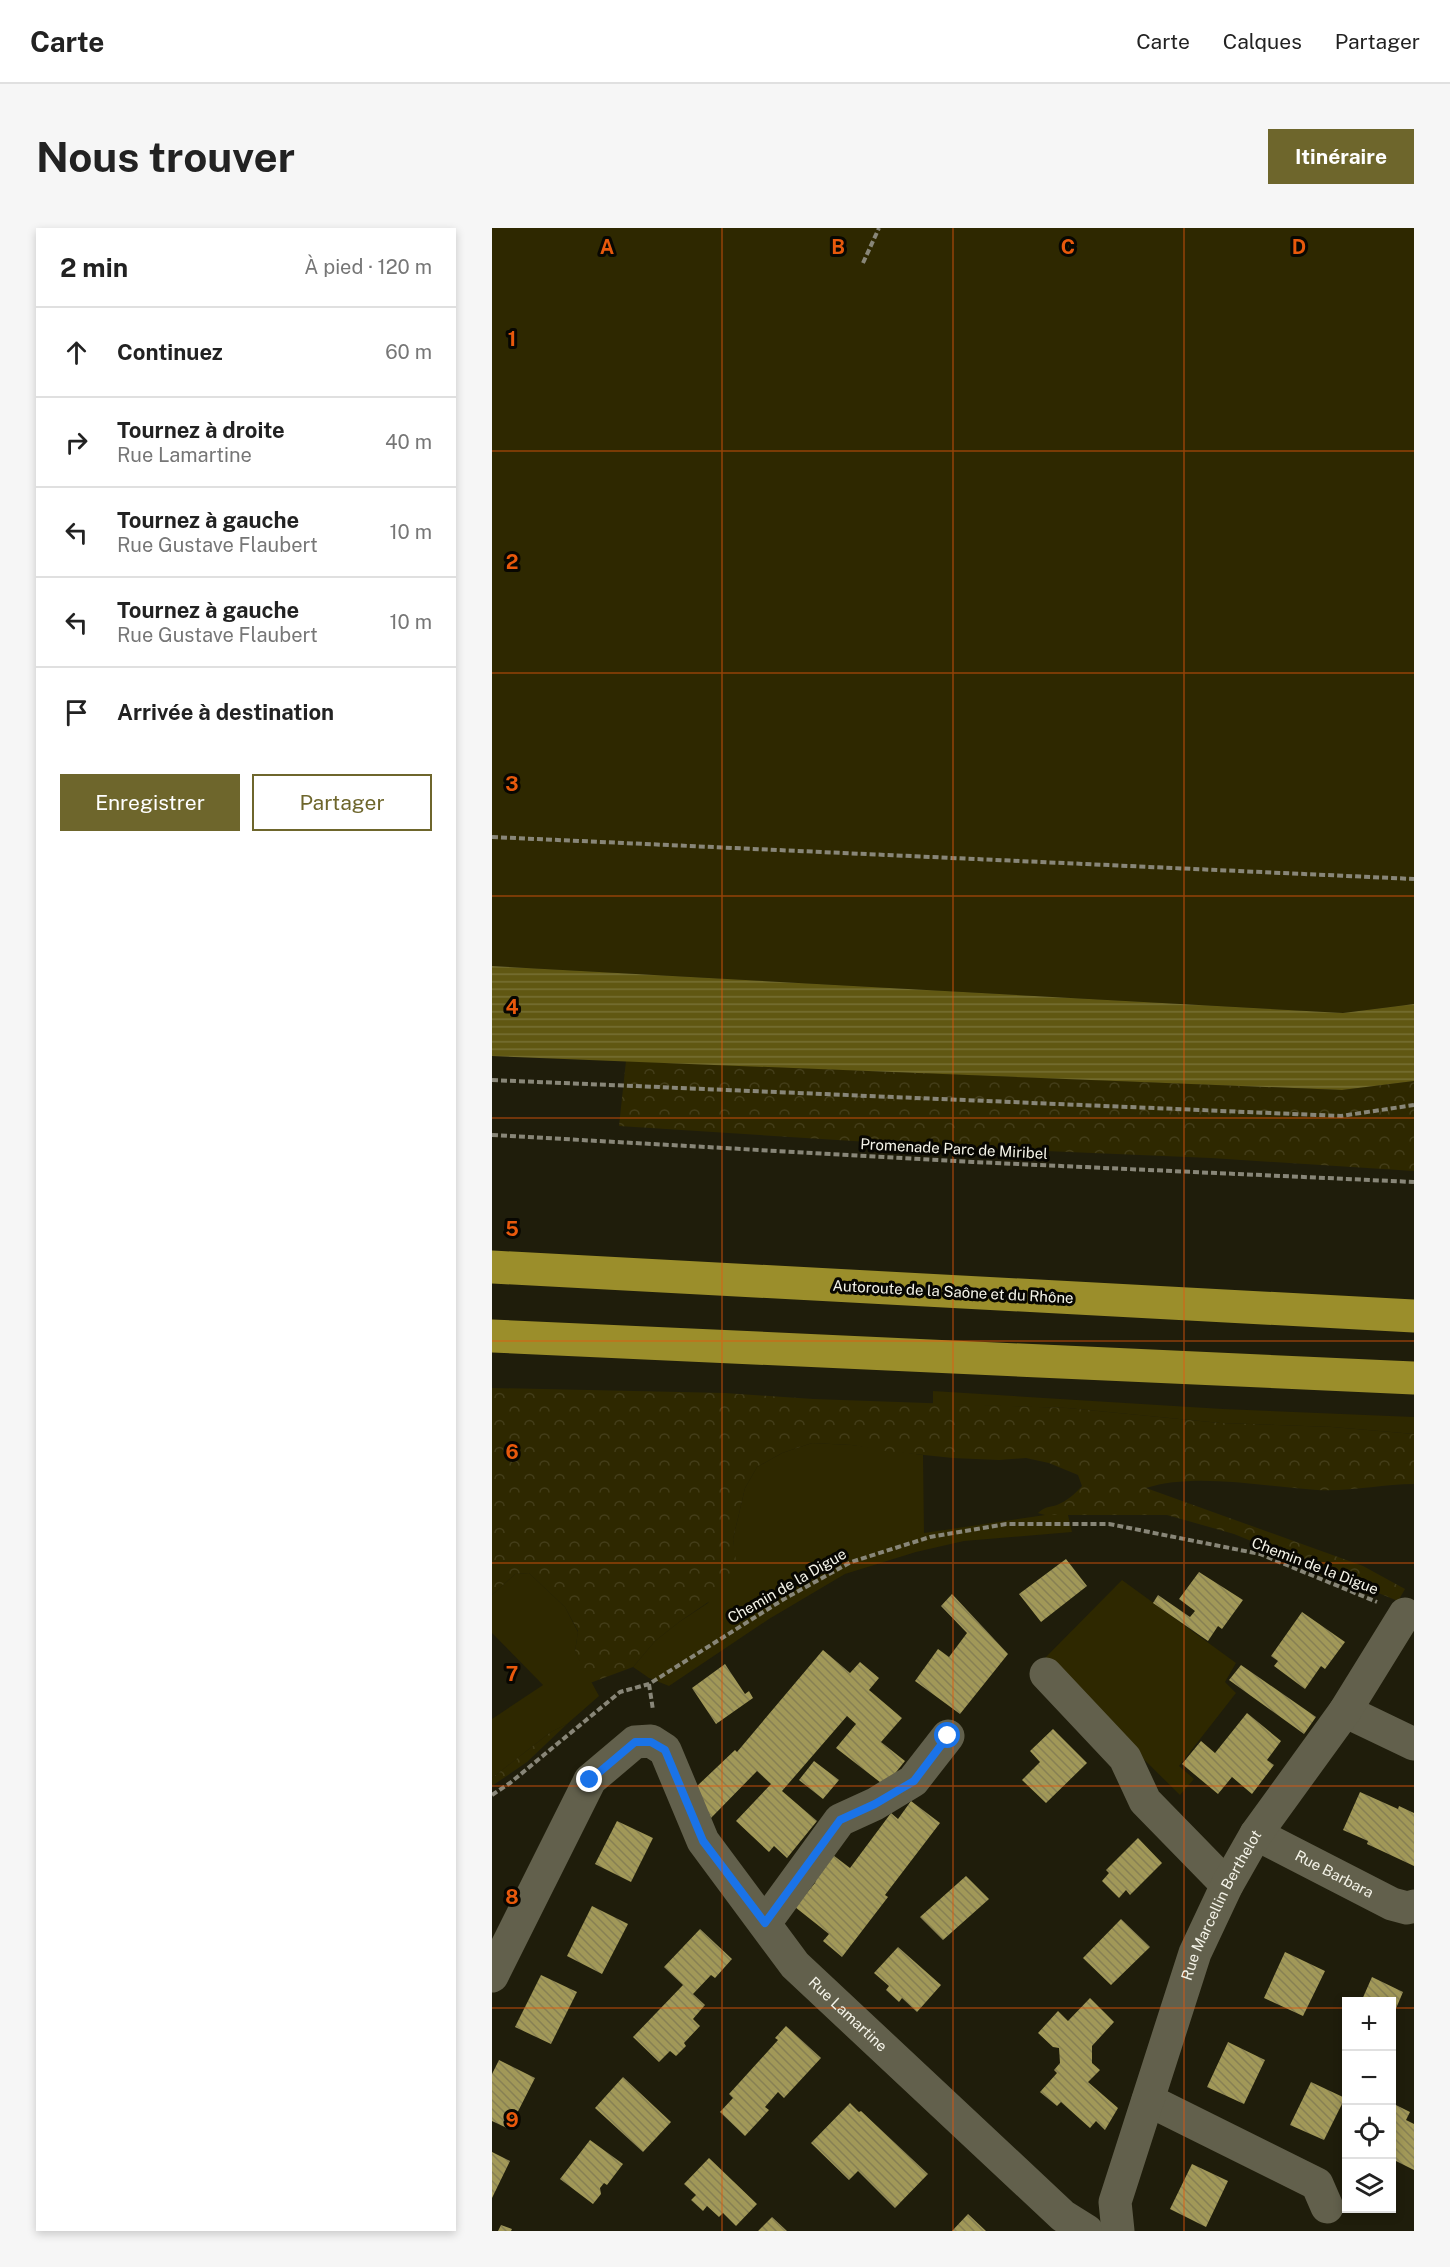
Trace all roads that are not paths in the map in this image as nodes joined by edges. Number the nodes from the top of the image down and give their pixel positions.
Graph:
1 (492, 1267) edge
2 (1414, 1316) edge
3 (492, 1336) edge
4 (1414, 1378) edge
5 (1405, 1614) road end
6 (1046, 1674) dead end
7 (1346, 1711) junction
8 (948, 1736) dead end
9 (1414, 1743) edge
10 (1257, 1834) junction
11 (1227, 1885) junction
12 (1414, 1906) edge
13 (765, 1923) junction
14 (492, 1976) edge
15 (1148, 2100) junction
16 (1327, 2207) dead end
17 (1087, 2231) edge
18 (1118, 2231) edge

1 - 2 highway, Autoroute de la Saône et du Rhône
3 - 4 highway
5 - 7 street, Rue Marcellin Berthelot
6 - 11 street
7 - 9 street
7 - 10 street, Rue Marcellin Berthelot
8 - 13 street
10 - 11 street, Rue Marcellin Berthelot
10 - 12 street, Rue Barbara
11 - 15 street, Rue Marcellin Berthelot
13 - 14 street, Rue Lamartine
13 - 17 street, Rue Lamartine
15 - 16 street
15 - 18 street, Rue Marcellin Berthelot

